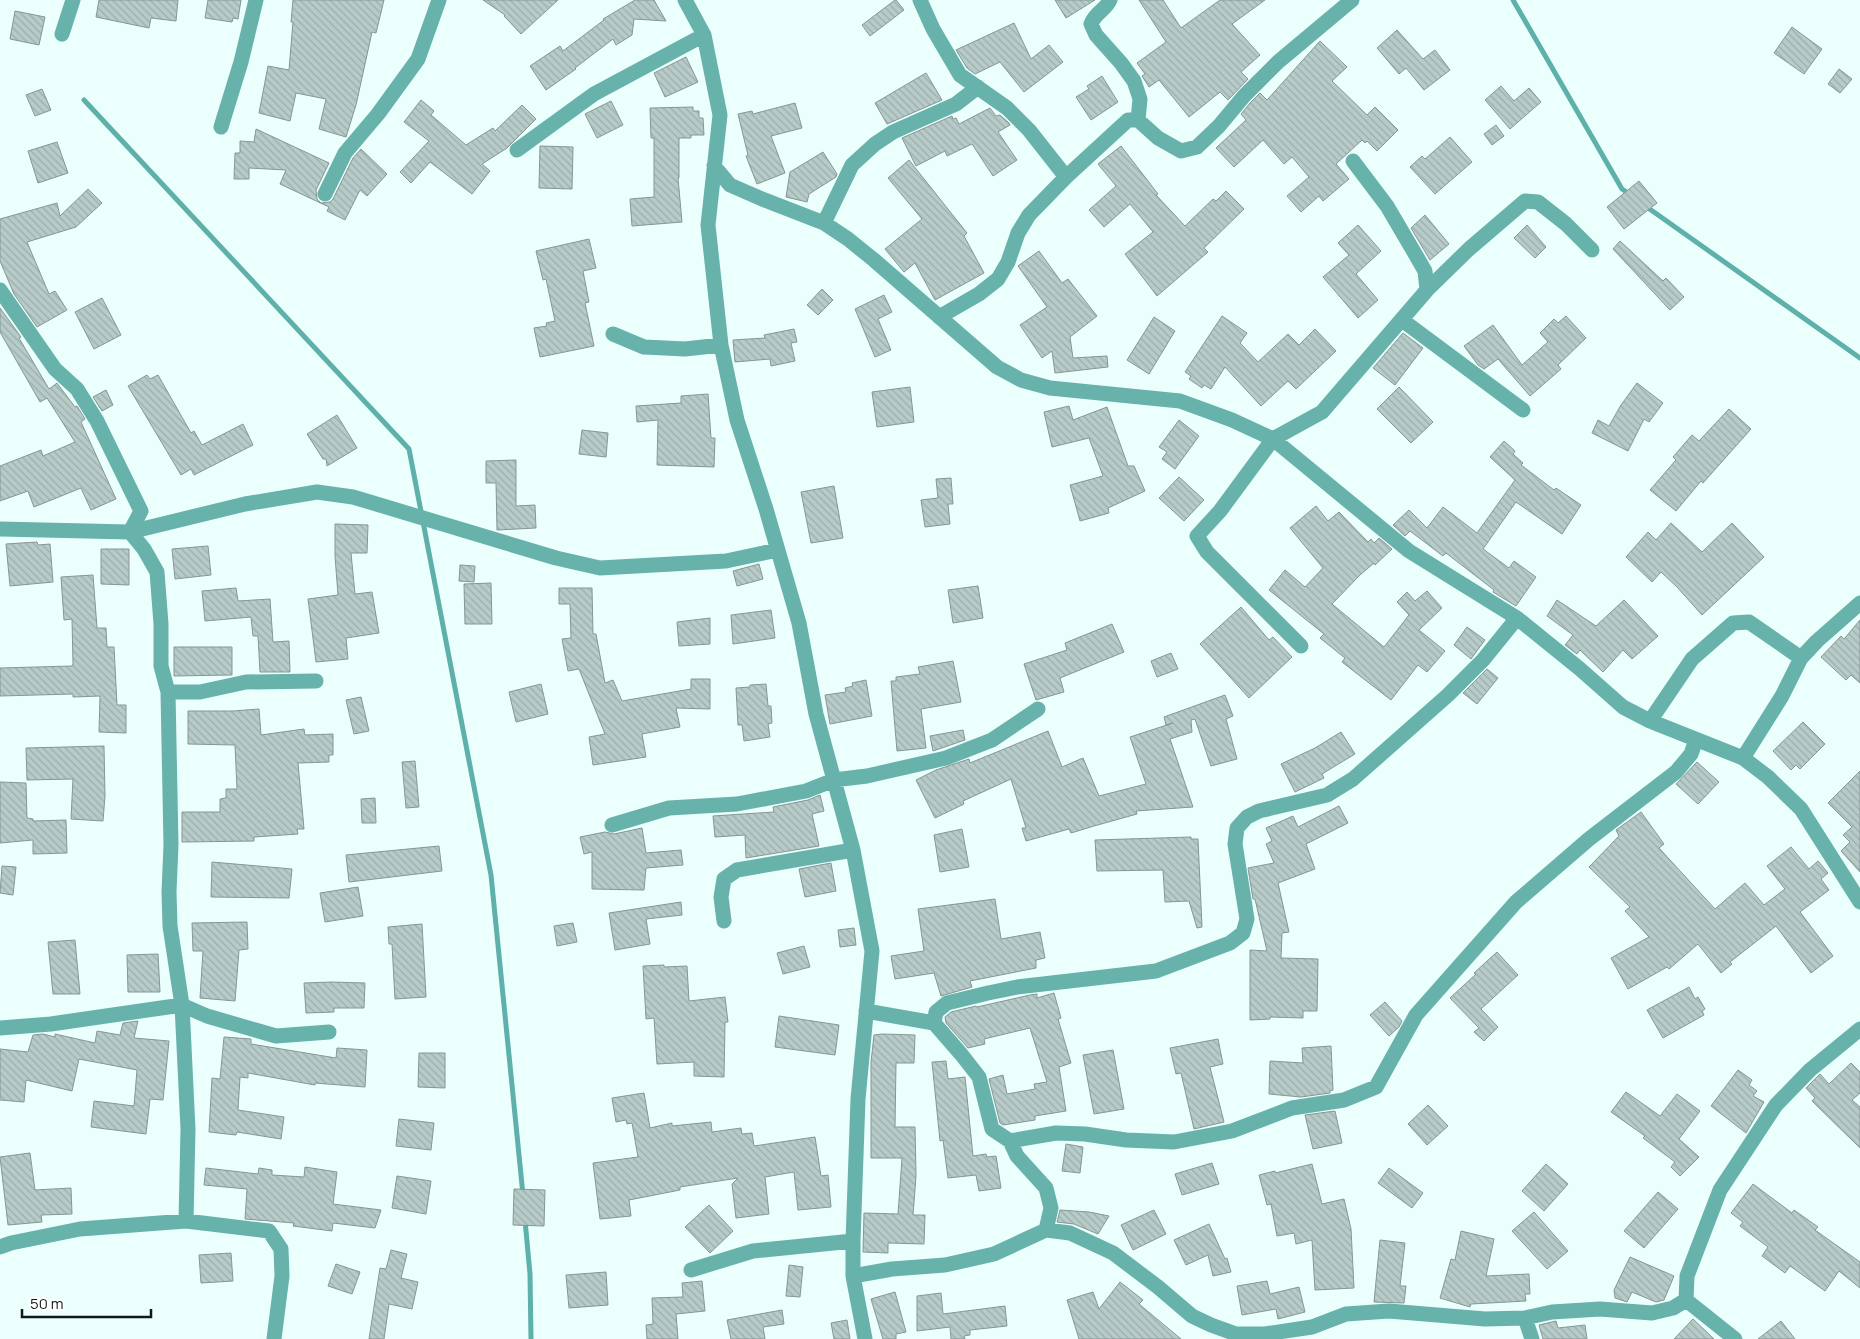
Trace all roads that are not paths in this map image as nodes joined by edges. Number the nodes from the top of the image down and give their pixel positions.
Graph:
1 (73, 0) edge
2 (256, 0) edge
3 (439, 0) edge
4 (686, 0) edge
5 (920, 0) edge
6 (1110, 0) edge
7 (1352, 0) edge
8 (62, 34) dead end
9 (704, 35) junction
10 (978, 87) junction
11 (1138, 120) junction
12 (221, 127) dead end
13 (518, 150) dead end
14 (1354, 161) dead end
15 (714, 166) junction
16 (1066, 177) junction
17 (325, 194) dead end
18 (824, 223) junction
19 (1592, 250) dead end
20 (0, 290) edge
21 (1427, 290) junction
22 (939, 317) junction
23 (1402, 320) junction
24 (613, 334) dead end
25 (721, 346) junction
26 (1522, 410) dead end
27 (1273, 439) junction
28 (0, 529) edge
29 (130, 532) junction
30 (777, 550) junction
31 (1860, 603) edge
32 (1517, 618) junction
33 (1301, 646) dead end
34 (1801, 658) junction
35 (316, 681) dead end
36 (168, 692) junction
37 (1038, 709) dead end
38 (1650, 721) junction
39 (1696, 740) junction
40 (1744, 758) junction
41 (834, 780) junction
42 (612, 825) dead end
43 (853, 850) junction
44 (1860, 902) edge
45 (724, 921) dead end
46 (182, 1005) junction
47 (866, 1011) junction
48 (934, 1023) junction
49 (0, 1028) edge
50 (1860, 1029) edge
51 (329, 1032) dead end
52 (1010, 1141) junction
53 (186, 1222) junction
54 (1046, 1230) junction
55 (853, 1241) junction
56 (0, 1247) edge
57 (691, 1270) dead end
58 (853, 1276) junction
59 (1686, 1300) junction
60 (1525, 1318) junction
61 (1314, 1333) edge
62 (274, 1339) edge
63 (865, 1339) edge
64 (1532, 1339) edge
65 (1735, 1339) edge

1 - 8 street
2 - 12 street
3 - 17 street
4 - 9 street
5 - 10 street
6 - 11 street
7 - 11 street
9 - 13 street
9 - 15 street
10 - 16 street
10 - 18 street
11 - 16 street
14 - 21 street
15 - 18 street
15 - 25 street
16 - 22 street
18 - 22 street
19 - 21 street
20 - 29 street
21 - 23 street
22 - 27 street
23 - 26 street
23 - 27 street
24 - 25 street
25 - 30 street
27 - 32 street
27 - 33 street
28 - 29 street
29 - 30 street
29 - 36 street
30 - 41 street
31 - 34 street
32 - 38 street
32 - 48 street
34 - 38 street
34 - 40 street
35 - 36 street
36 - 46 street
37 - 41 street
38 - 39 street
39 - 40 street
39 - 52 street
40 - 44 street
41 - 42 street
41 - 43 street
43 - 45 street
43 - 47 street
46 - 49 street
46 - 51 street
46 - 53 street
47 - 48 street
47 - 55 street
48 - 52 street
50 - 59 street
52 - 54 street
53 - 56 street
53 - 62 street
54 - 58 street
54 - 61 street
55 - 57 street
55 - 58 street
58 - 63 street
59 - 60 street
59 - 65 street
60 - 61 street
60 - 64 street

